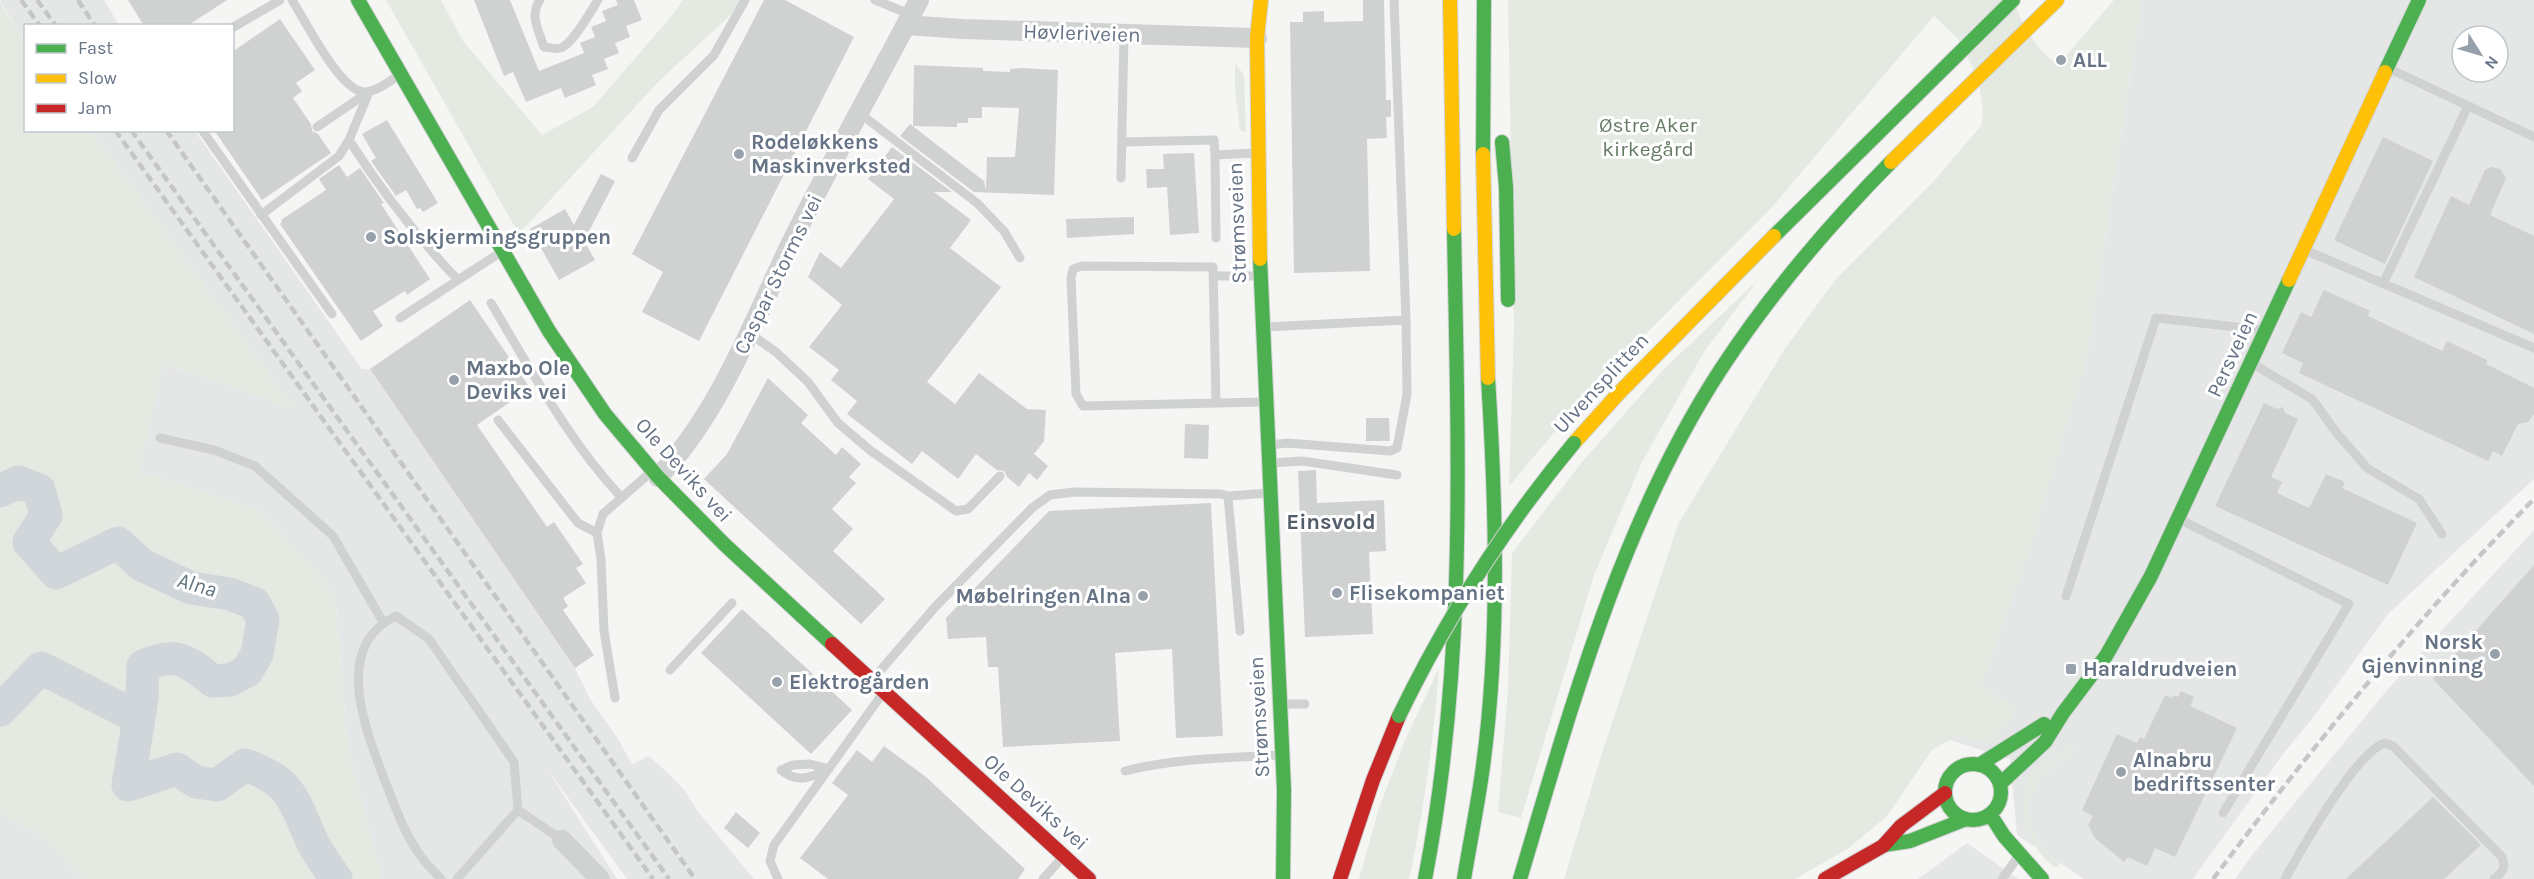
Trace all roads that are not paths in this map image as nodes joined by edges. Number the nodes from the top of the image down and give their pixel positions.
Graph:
1 (280, 0) edge
2 (292, 0) edge
3 (358, 0) edge
4 (540, 0) edge
5 (598, 0) edge
6 (745, 0) edge
7 (875, 0) edge
8 (1261, 0) edge
9 (1394, 0) edge
10 (1450, 0) edge
11 (1484, 0) edge
12 (2013, 0) edge
13 (2057, 0) edge
14 (2419, 0) edge
15 (912, 13) edge
16 (234, 27) edge
17 (1124, 34) junction
18 (1257, 38) junction
19 (1485, 41) junction
20 (2388, 68) junction
21 (400, 74) junction
22 (369, 92) junction
23 (1498, 104) dead end
24 (2468, 105) junction
25 (858, 112) junction
26 (1501, 126) dead end
27 (317, 127) dead end
28 (203, 132) edge
29 (2534, 137) edge
30 (349, 140) junction
31 (1122, 142) junction
32 (1256, 153) junction
33 (1215, 156) junction
34 (632, 158) dead end
35 (1121, 178) dead end
36 (261, 215) junction
37 (1216, 238) dead end
38 (2303, 249) junction
39 (503, 251) junction
40 (1020, 258) dead end
41 (1213, 276) junction
42 (1259, 276) junction
43 (457, 279) junction
44 (2383, 284) junction
45 (491, 303) dead end
46 (332, 314) dead end
47 (1507, 315) dead end
48 (400, 318) dead end
49 (1406, 320) junction
50 (1263, 327) junction
51 (2266, 330) junction
52 (749, 333) junction
53 (2534, 348) edge
54 (2250, 363) junction
55 (1502, 380) dead end
56 (1265, 402) junction
57 (1216, 404) junction
58 (498, 420) dead end
59 (160, 438) dead end
60 (1267, 445) junction
61 (1493, 454) junction
62 (1268, 464) junction
63 (655, 474) junction
64 (1397, 475) dead end
65 (1000, 476) dead end
66 (1269, 493) junction
67 (1228, 496) junction
68 (621, 497) junction
69 (2178, 519) junction
70 (597, 533) junction
71 (2442, 534) dead end
72 (2066, 596) dead end
73 (732, 603) dead end
74 (383, 622) junction
75 (1240, 631) dead end
76 (670, 670) dead end
77 (872, 680) junction
78 (884, 692) junction
79 (615, 698) dead end
80 (1305, 704) dead end
81 (1279, 705) junction
82 (2063, 713) junction
83 (1282, 755) junction
84 (1979, 765) junction
85 (1125, 771) dead end
86 (2000, 784) junction
87 (1945, 793) junction
88 (518, 810) junction
89 (2223, 813) dead end
90 (1990, 814) junction
91 (1966, 819) junction
92 (562, 840) joint
93 (1882, 846) junction
94 (2020, 855) junction
95 (1064, 856) junction
96 (441, 879) edge
97 (457, 879) edge
98 (600, 879) edge
99 (778, 879) edge
100 (1043, 879) edge
101 (1089, 879) edge
102 (1283, 879) edge
103 (1340, 879) edge
104 (1425, 879) edge
105 (1464, 879) edge
106 (1520, 879) edge
107 (1825, 879) edge
108 (2002, 879) edge
109 (2042, 879) edge
110 (2285, 879) edge
111 (2494, 879) edge

1 - 16 lane
2 - 22 lane
3 - 21 main road, Ole Deviks vei
4 - 5 lane
6 - 34 lane
7 - 15 lane
8 - 18 main road, Strømsveien
9 - 49 lane
10 - 104 main road
11 - 19 main road
12 - 103 main road, Ulvensplitten, bridge
13 - 106 main road
14 - 20 main road, Persveien
15 - 17 street, Høvleriveien
15 - 25 street, Caspar Storms vei
17 - 18 street, Høvleriveien
17 - 31 lane
18 - 32 main road, Strømsveien
19 - 23 main road
19 - 61 main road
20 - 24 lane
20 - 38 main road, Persveien
21 - 22 lane
21 - 39 main road, Ole Deviks vei
22 - 27 lane
22 - 30 lane
24 - 29 lane
24 - 44 lane
25 - 40 lane
25 - 52 street, Caspar Storms vei
26 - 47 main road
28 - 36 lane
30 - 36 lane
30 - 43 lane
31 - 33 lane
31 - 35 lane
32 - 33 lane
32 - 42 main road, Strømsveien
33 - 37 lane
36 - 46 lane
38 - 44 lane
38 - 51 main road, Persveien
39 - 43 lane
39 - 63 main road, Ole Deviks vei
41 - 42 lane
41 - 57 lane
41 - 57 lane
42 - 50 main road, Strømsveien
43 - 48 lane
44 - 53 lane
45 - 68 lane
49 - 50 lane
49 - 60 lane
50 - 56 main road, Strømsveien
51 - 54 main road, Persveien
51 - 72 lane
52 - 63 street, Caspar Storms vei
52 - 65 lane
54 - 69 main road, Persveien
54 - 71 lane
55 - 61 main road
56 - 57 lane
56 - 60 main road, Strømsveien
58 - 70 lane
59 - 74 lane
60 - 62 main road, Strømsveien
61 - 105 main road
62 - 64 lane
62 - 66 main road, Strømsveien
63 - 68 lane
63 - 77 main road, Ole Deviks vei
66 - 67 lane
66 - 81 main road, Strømsveien
67 - 75 lane
67 - 77 lane
68 - 70 lane
69 - 82 main road, Persveien
69 - 89 lane
70 - 79 lane
73 - 76 lane
74 - 88 lane
74 - 96 lane
77 - 78 main road, Ole Deviks vei
78 - 95 main road, Ole Deviks vei
78 - 99 lane
80 - 81 lane
81 - 83 main road, Strømsveien
82 - 84 main road, Persveien
82 - 86 main road, Persveien
83 - 85 lane
83 - 102 main road, Strømsveien
84 - 86 main road
84 - 87 main road
86 - 90 main road
87 - 91 main road
87 - 93 main road
88 - 92 lane
88 - 97 lane
90 - 91 main road
90 - 94 main road
91 - 93 main road
92 - 98 street
93 - 107 main road
94 - 108 lane
94 - 109 main road
95 - 100 lane
95 - 101 main road, Ole Deviks vei
110 - 111 lane

